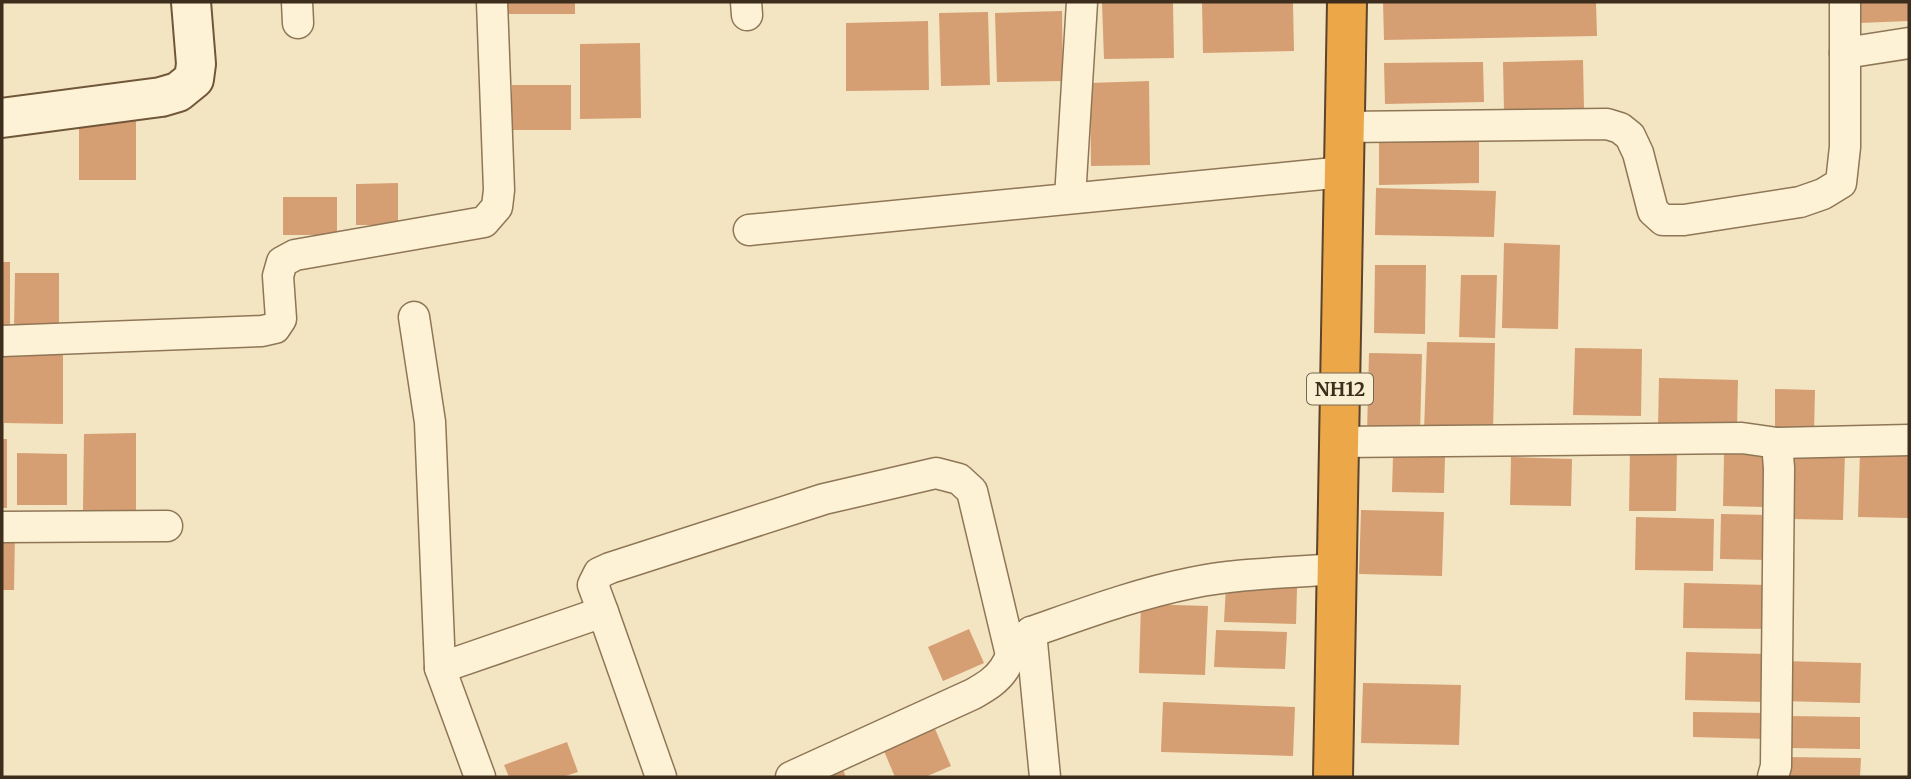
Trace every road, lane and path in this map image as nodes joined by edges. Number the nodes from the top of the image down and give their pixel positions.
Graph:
1 (191, 2) edge
2 (492, 2) edge
3 (1082, 2) edge
4 (1347, 2) edge
5 (1845, 2) edge
6 (1909, 43) edge
7 (1845, 54) junction
8 (2, 118) edge
9 (1345, 127) junction
10 (1344, 172) junction
11 (1070, 198) junction
12 (749, 230) dead end
13 (414, 317) dead end
14 (2, 341) edge
15 (1909, 440) edge
16 (1339, 442) junction
17 (1777, 443) junction
18 (167, 526) dead end
19 (2, 527) edge
20 (1336, 569) junction
21 (603, 612) junction
22 (1031, 632) junction
23 (1011, 654) junction
24 (440, 668) junction
25 (480, 777) edge
26 (661, 777) edge
27 (791, 777) edge
28 (1045, 777) edge
29 (1332, 777) edge
30 (1773, 777) edge

1 - 8 street
2 - 14 street
3 - 11 street
4 - 9 highway, NH12
5 - 7 street
6 - 7 street
7 - 9 street
9 - 10 highway, NH12
10 - 11 street
10 - 16 highway, NH12
11 - 12 street
13 - 24 street
15 - 17 street
16 - 17 street
16 - 20 highway, NH12
17 - 30 street
18 - 19 street
20 - 22 street
20 - 29 highway, NH12
21 - 23 street
21 - 24 street
21 - 26 street
22 - 23 street
22 - 28 street
23 - 27 street
24 - 25 street

